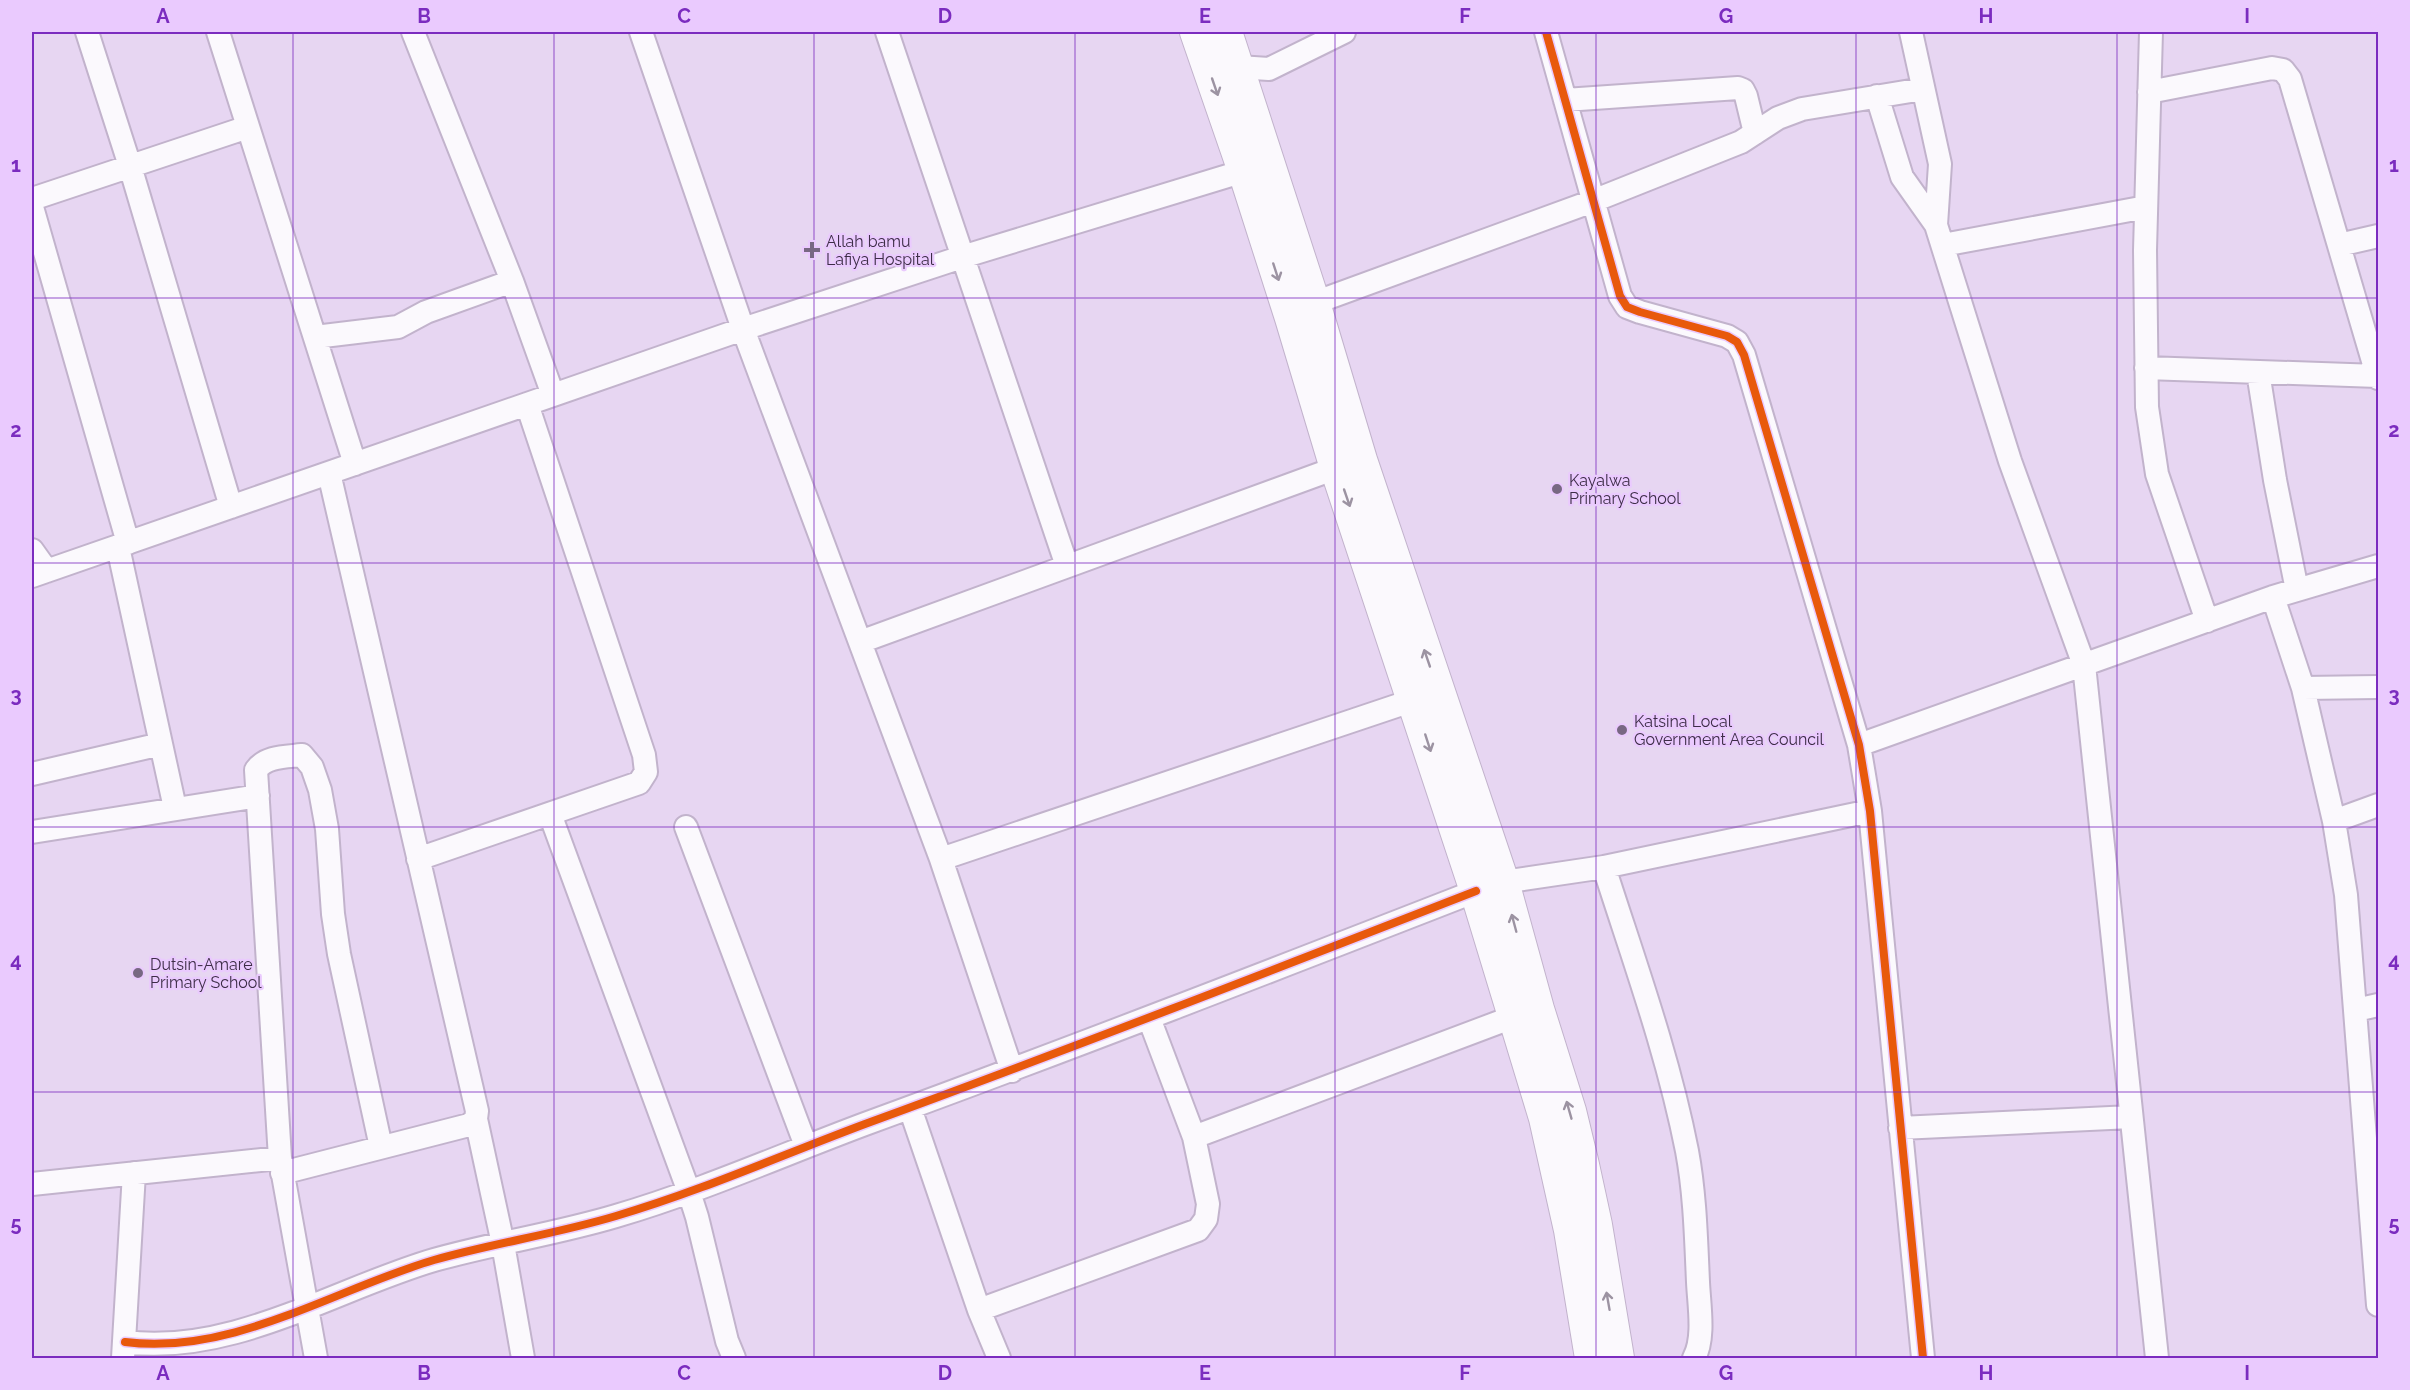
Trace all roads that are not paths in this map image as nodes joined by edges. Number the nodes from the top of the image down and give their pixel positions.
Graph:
1 (87, 32) edge
2 (218, 32) edge
3 (413, 32) edge
4 (641, 32) edge
5 (887, 32) edge
6 (1196, 32) edge
7 (1226, 32) edge
8 (1344, 32) edge
9 (1545, 32) edge
10 (1911, 32) edge
11 (2151, 32) edge
12 (1238, 67) junction
13 (1923, 89) junction
14 (2149, 92) junction
15 (1877, 96) junction
16 (1565, 100) junction
17 (248, 127) junction
18 (1755, 133) junction
19 (130, 166) junction
20 (1244, 171) junction
21 (32, 199) edge
22 (1593, 201) junction
23 (32, 207) edge
24 (2146, 207) junction
25 (1939, 235) junction
26 (2379, 236) edge
27 (2339, 245) junction
28 (962, 257) junction
29 (512, 281) junction
30 (1314, 303) junction
31 (743, 329) junction
32 (315, 337) junction
33 (2146, 368) junction
34 (2258, 372) junction
35 (2378, 377) edge
36 (553, 395) junction
37 (527, 405) junction
38 (355, 464) junction
39 (1336, 468) junction
40 (329, 473) junction
41 (231, 507) junction
42 (123, 545) junction
43 (32, 550) edge
44 (1067, 566) junction
45 (2379, 566) edge
46 (40, 574) edge
47 (2297, 590) junction
48 (2273, 597) junction
49 (2207, 621) junction
50 (860, 642) junction
51 (2084, 665) junction
52 (2379, 687) edge
53 (2303, 688) junction
54 (1414, 700) junction
55 (161, 744) junction
56 (1858, 745) junction
57 (32, 774) edge
58 (258, 796) junction
59 (2379, 805) edge
60 (175, 808) junction
61 (1870, 811) junction
62 (550, 814) junction
63 (2334, 821) junction
64 (686, 827) dead end
65 (32, 832) edge
66 (418, 859) junction
67 (941, 859) junction
68 (1604, 867) junction
69 (1489, 887) junction
70 (2379, 1005) edge
71 (2356, 1010) junction
72 (1513, 1017) junction
73 (1149, 1018) junction
74 (1012, 1071) junction
75 (910, 1108) junction
76 (2131, 1117) junction
77 (476, 1119) junction
78 (1900, 1128) junction
79 (1194, 1137) junction
80 (806, 1146) junction
81 (381, 1148) junction
82 (281, 1166) junction
83 (134, 1173) junction
84 (32, 1184) edge
85 (689, 1192) junction
86 (503, 1244) junction
87 (2379, 1305) edge
88 (307, 1308) junction
89 (979, 1310) junction
90 (124, 1350) edge
91 (316, 1359) edge
92 (523, 1359) edge
93 (734, 1359) edge
94 (999, 1359) edge
95 (1591, 1359) edge
96 (1618, 1359) edge
97 (1694, 1359) edge
98 (1923, 1359) edge
99 (2157, 1359) edge

1 - 19 street
2 - 17 street
3 - 29 street
4 - 31 street
5 - 28 street
6 -> 20 main road
7 - 12 main road
8 - 12 street
9 - 16 street
10 - 13 street
11 - 14 street
12 - 30 main road
13 - 15 street
13 - 25 street
14 - 24 street
14 - 27 street
15 - 18 street
15 - 25 street
16 - 18 street
16 - 22 street
17 - 19 street
17 - 32 street
18 - 22 street
19 - 21 street
19 - 41 street
20 - 28 street
20 -> 39 main road
22 - 30 street
22 - 56 street
23 - 42 street
24 - 25 street
24 - 33 street
25 - 51 street
26 - 27 street
27 - 35 street
28 - 31 street
28 - 44 street
29 - 32 street
29 - 36 street
69 -> 30 main road
31 - 36 street
31 - 50 street
32 - 38 street
33 - 34 street
33 - 49 street
34 - 35 street
34 - 47 street
36 - 37 street
37 - 38 street
37 - 62 street
38 - 40 street
39 - 44 street
39 -> 54 main road
40 - 41 street
40 - 66 street
41 - 42 street
42 - 46 street
42 - 55 street
43 - 46 street
44 - 50 street
45 - 47 street
47 - 48 street
48 - 49 street
48 - 53 street
49 - 51 street
50 - 67 street
51 - 56 street
51 - 76 street
52 - 53 street
53 - 63 street
54 - 67 street
54 -> 69 main road
55 - 57 street
55 - 60 street
56 - 61 street
58 - 60 street
58 - 81 street
58 - 82 street
59 - 63 street
60 - 65 street
61 - 68 street
61 - 78 street
62 - 66 street
62 - 85 street
63 - 71 street
64 - 80 street
66 - 77 street
67 - 74 street
68 - 69 street
68 - 97 street
69 - 72 main road
69 - 73 street
96 -> 69 main road
70 - 71 street
71 - 87 street
72 - 79 street
72 - 95 main road
73 - 74 street
73 - 79 street
74 - 75 street
75 - 80 street
75 - 89 street
76 - 78 street
76 - 99 street
77 - 81 street
77 - 86 street
78 - 98 street
79 - 89 street
80 - 85 street
81 - 82 street
82 - 83 street
82 - 88 street
83 - 84 street
83 - 90 street
85 - 86 street
85 - 93 street
86 - 88 street
86 - 92 street
88 - 90 street
88 - 91 street
89 - 94 street

